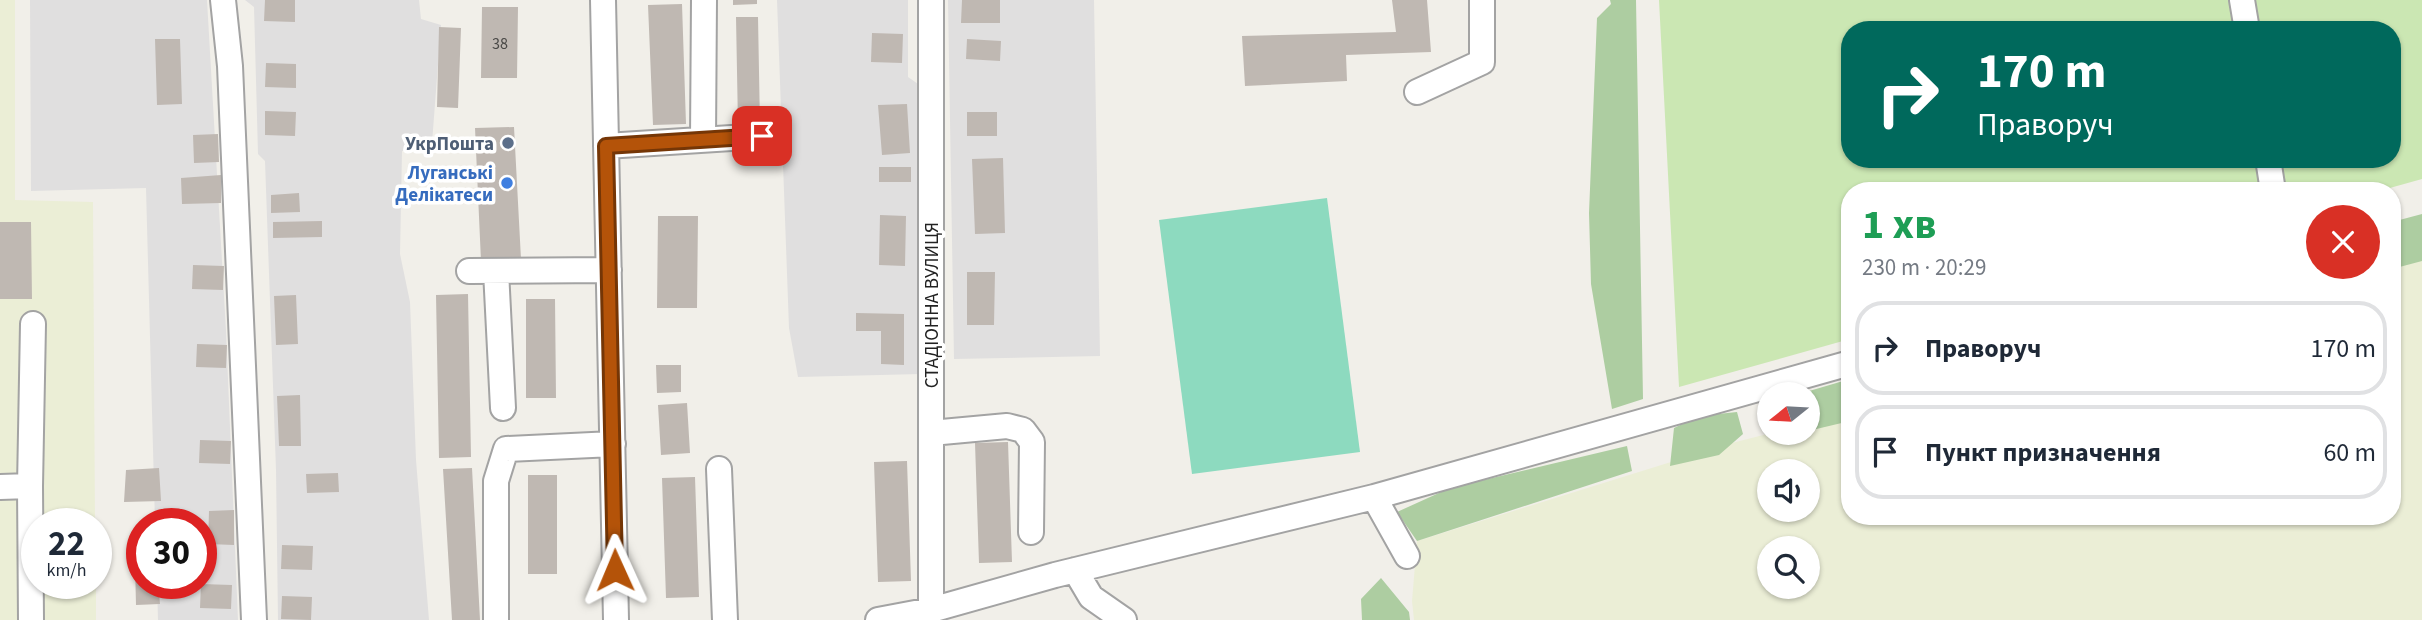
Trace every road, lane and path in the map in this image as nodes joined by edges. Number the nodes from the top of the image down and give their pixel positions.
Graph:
1 (223, 0) edge
2 (603, 0) edge
3 (705, 0) edge
4 (931, 0) edge
5 (1482, 0) edge
6 (2242, 0) edge
7 (2246, 21) edge
8 (1417, 92) dead end
9 (762, 136) dead end
10 (704, 139) junction
11 (606, 146) junction
12 (609, 270) junction
13 (469, 271) dead end
14 (496, 271) junction
15 (33, 324) dead end
16 (1841, 366) edge
17 (503, 408) dead end
18 (931, 433) junction
19 (612, 444) junction
20 (719, 469) dead end
21 (30, 486) junction
22 (0, 487) edge
23 (1374, 497) junction
24 (1031, 532) dead end
25 (1407, 556) dead end
26 (1075, 570) junction
27 (932, 610) junction
28 (960, 612) edge
29 (32, 620) edge
30 (254, 620) edge
31 (496, 620) edge
32 (617, 620) edge
33 (725, 620) edge
34 (878, 620) edge
35 (1124, 620) edge

1 - 30 street
2 - 11 street
3 - 10 street
4 - 18 street, СТАДІОННА ВУЛИЦЯ
5 - 8 street
6 - 7 street
9 - 10 street
10 - 11 street
11 - 12 street
12 - 14 street
12 - 19 street
13 - 14 street
14 - 17 street
15 - 21 street
16 - 23 street
18 - 24 street
18 - 27 street, СТАДІОННА ВУЛИЦЯ
19 - 31 street
19 - 32 street
20 - 33 street
21 - 22 street
21 - 29 street
23 - 25 street
23 - 26 street
26 - 28 street
26 - 35 street
27 - 28 street
27 - 34 street

